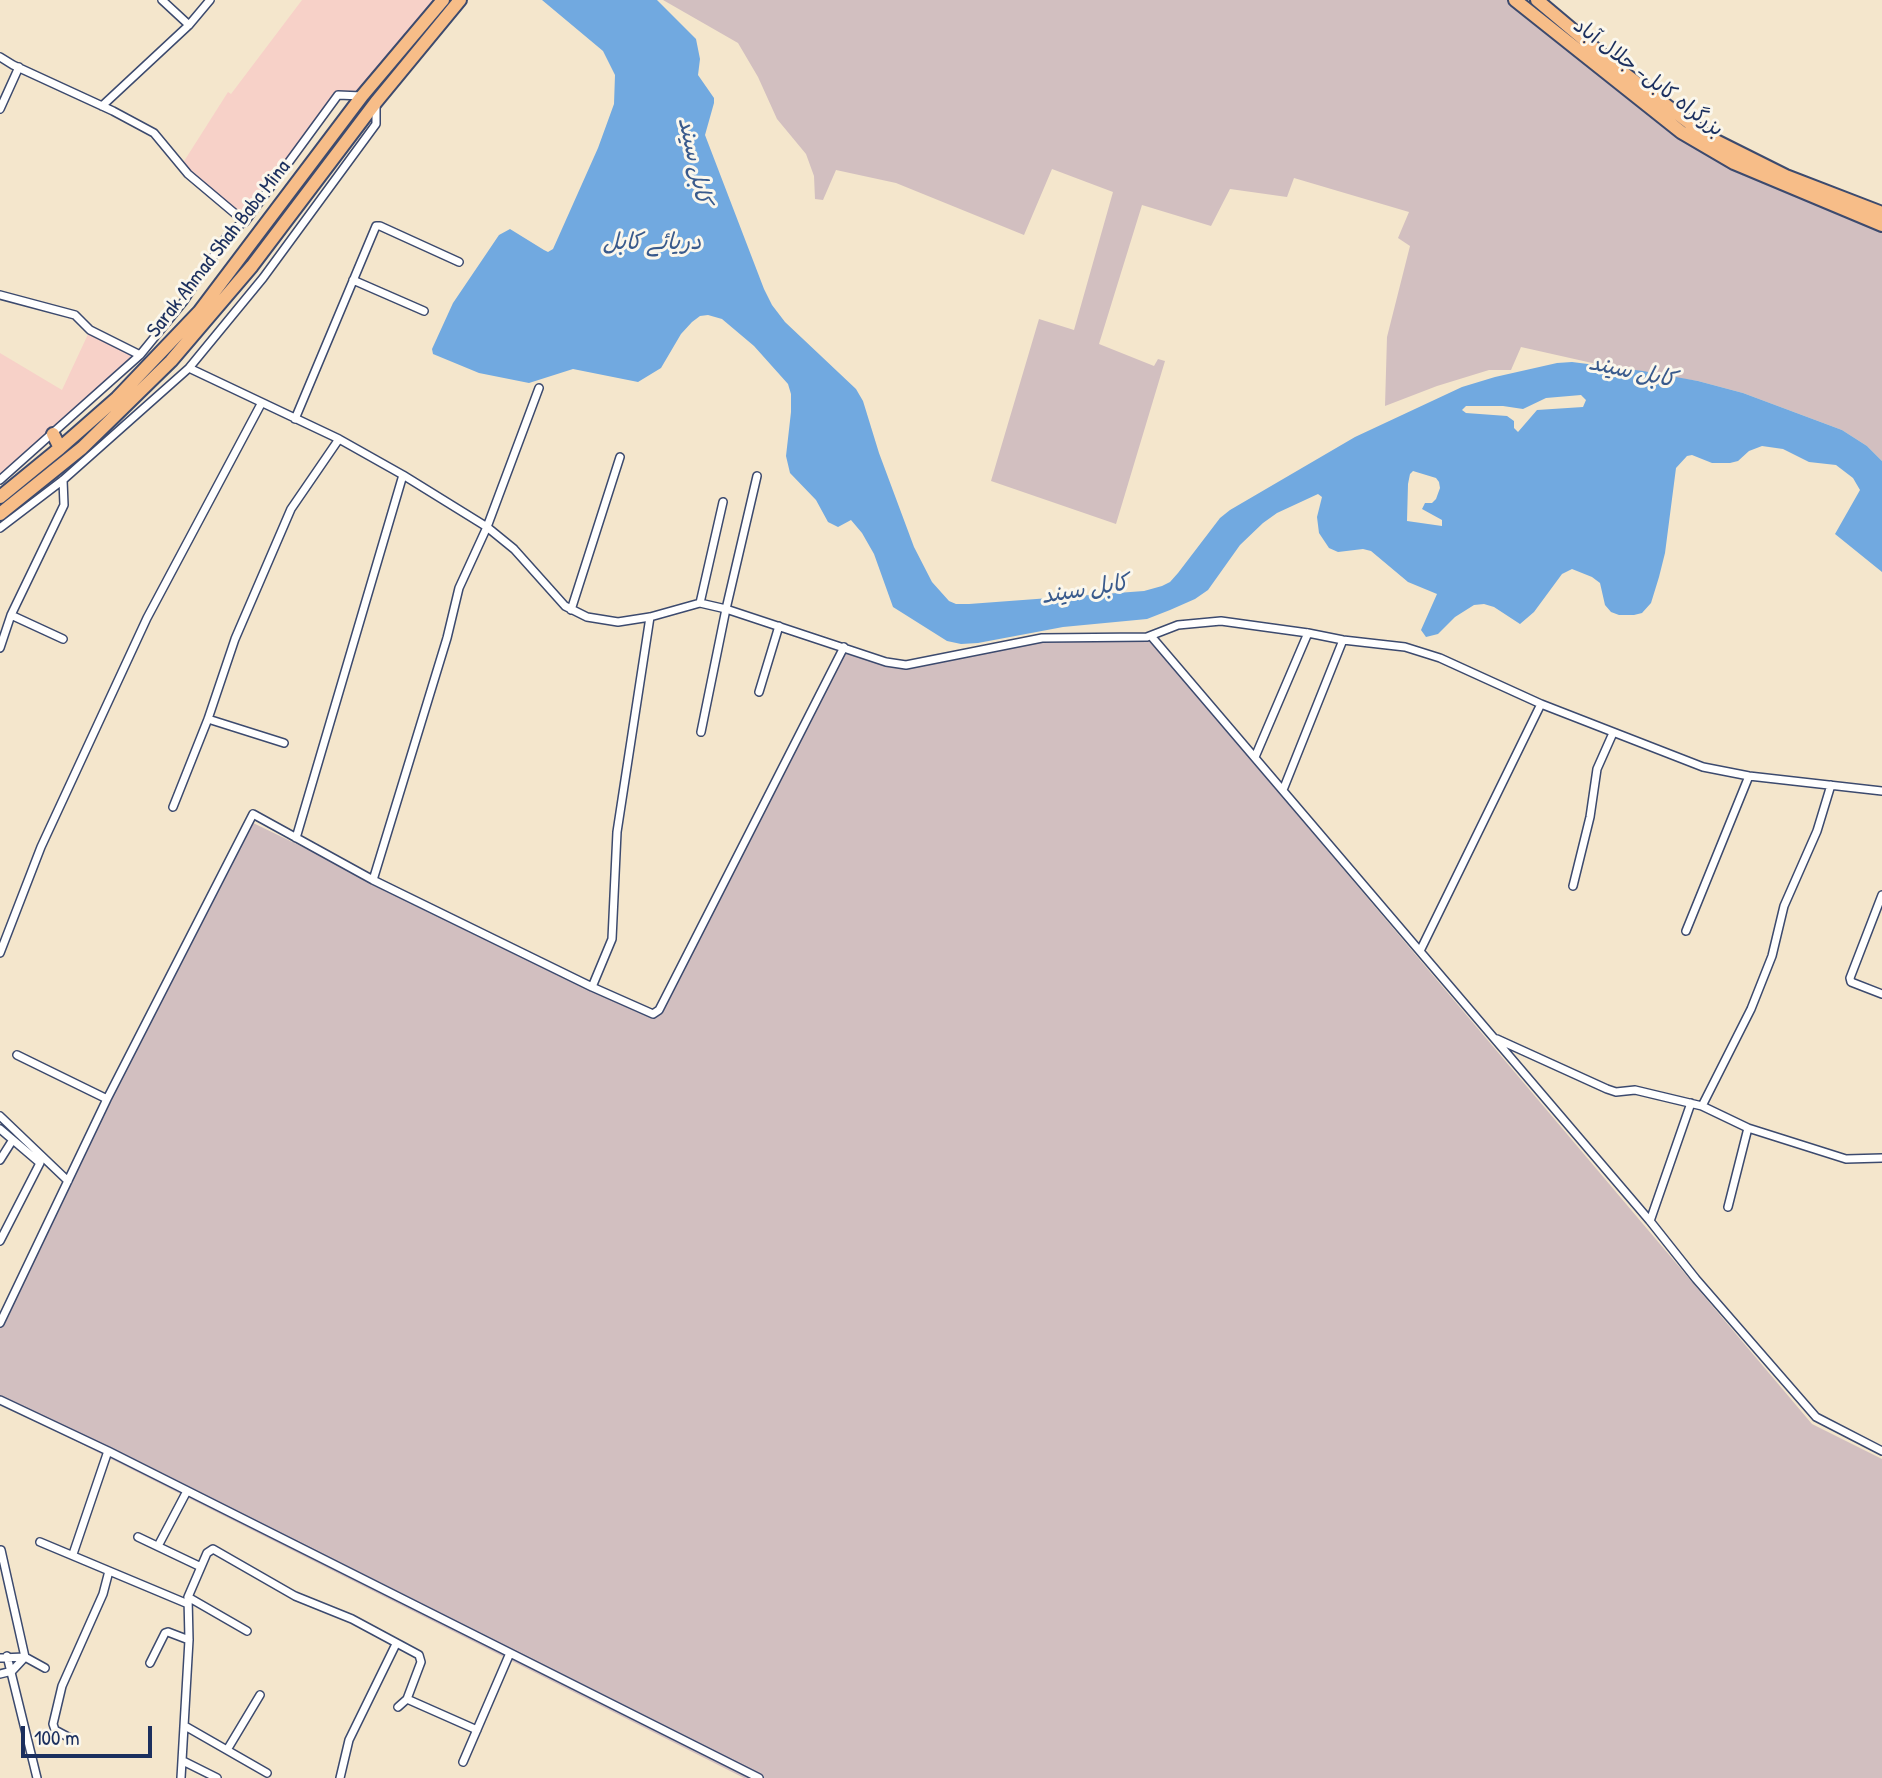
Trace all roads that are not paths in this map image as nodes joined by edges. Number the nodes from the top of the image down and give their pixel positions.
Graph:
1 (162, 0) edge
2 (210, 0) edge
3 (443, 0) edge
4 (460, 0) edge
5 (1515, 0) edge
6 (1539, 2) edge
7 (1532, 14) junction
8 (189, 25) junction
9 (0, 57) edge
10 (19, 67) junction
11 (362, 96) junction
12 (376, 102) junction
13 (102, 106) junction
14 (0, 108) edge
15 (1882, 213) edge
16 (245, 222) junction
17 (1882, 225) edge
18 (459, 262) dead end
19 (353, 280) junction
20 (0, 295) edge
21 (424, 311) dead end
22 (140, 355) junction
23 (189, 369) junction
24 (539, 387) dead end
25 (261, 404) junction
26 (295, 419) junction
27 (53, 434) junction
28 (339, 439) junction
29 (60, 448) junction
30 (85, 452) junction
31 (620, 457) dead end
32 (403, 475) junction
33 (757, 476) dead end
34 (63, 480) junction
35 (3, 486) edge
36 (723, 502) dead end
37 (0, 514) edge
38 (487, 527) junction
39 (0, 528) edge
40 (700, 603) junction
41 (726, 609) junction
42 (571, 610) junction
43 (11, 615) junction
44 (650, 617) junction
45 (779, 626) junction
46 (1308, 633) junction
47 (1151, 636) junction
48 (63, 639) dead end
49 (1343, 640) junction
50 (844, 647) junction
51 (0, 648) edge
52 (759, 692) dead end
53 (1541, 704) junction
54 (208, 719) junction
55 (701, 732) dead end
56 (1613, 733) junction
57 (284, 743) dead end
58 (1255, 757) junction
59 (1749, 776) junction
60 (1831, 785) junction
61 (1283, 790) junction
62 (1882, 791) edge
63 (173, 807) dead end
64 (296, 838) junction
65 (373, 880) junction
66 (1573, 886) dead end
67 (1882, 895) edge
68 (1686, 931) dead end
69 (1420, 951) junction
70 (0, 953) edge
71 (592, 987) junction
72 (1882, 993) edge
73 (1493, 1037) junction
74 (17, 1055) dead end
75 (107, 1100) junction
76 (1691, 1103) junction
77 (1702, 1106) junction
78 (0, 1116) edge
79 (1748, 1128) junction
80 (0, 1129) edge
81 (12, 1140) junction
82 (1882, 1158) edge
83 (0, 1160) edge
84 (68, 1181) junction
85 (1728, 1207) dead end
86 (1650, 1221) junction
87 (0, 1241) edge
88 (0, 1323) edge
89 (0, 1400) edge
90 (108, 1451) junction
91 (1882, 1451) edge
92 (187, 1491) junction
93 (138, 1537) dead end
94 (40, 1542) dead end
95 (158, 1546) junction
96 (1, 1550) edge
97 (73, 1554) junction
98 (201, 1567) junction
99 (109, 1571) junction
100 (188, 1600) junction
101 (247, 1631) dead end
102 (189, 1640) junction
103 (396, 1644) junction
104 (510, 1653) junction
105 (4, 1657) edge
106 (25, 1657) junction
107 (150, 1662) dead end
108 (45, 1668) dead end
109 (12, 1671) junction
110 (0, 1674) edge
111 (260, 1695) dead end
112 (407, 1699) junction
113 (398, 1707) dead end
114 (185, 1726) junction
115 (477, 1730) junction
116 (70, 1738) dead end
117 (227, 1750) junction
118 (183, 1761) junction
119 (463, 1762) dead end
120 (267, 1773) dead end
121 (37, 1778) edge
122 (181, 1778) edge
123 (217, 1778) edge
124 (340, 1778) edge
125 (759, 1778) edge

1 - 8 street
2 - 8 street
3 - 11 highway, Sarak Ahmad Shah Baba Mina
4 - 12 highway
5 - 7 highway, بزرگراه کابل- جلال آباد
6 - 7 highway
6 - 15 highway, بزرگراه کابل- جلال آباد
7 - 17 highway, بزرگراه کابل- جلال آباد
8 - 13 street
9 - 10 street
10 - 13 street
10 - 14 street
11 - 16 street
11 - 29 highway, Sarak Ahmad Shah Baba Mina
12 - 23 street
12 - 30 highway
13 - 16 street
16 - 22 street
18 - 19 street
19 - 21 street
19 - 26 street
20 - 22 street
22 - 27 street
23 - 25 street
23 - 30 street
24 - 38 street
25 - 26 street
25 - 70 street
26 - 28 street
27 - 29 highway
27 - 35 street
28 - 32 street
28 - 54 street
29 - 35 highway, Sarak Ahmad Shah Baba Mina
30 - 34 street
30 - 37 highway
31 - 42 street
32 - 38 street
32 - 64 street
33 - 41 street
34 - 39 street
34 - 43 street
36 - 40 street
38 - 42 street
38 - 65 street
40 - 41 street
40 - 44 street
41 - 45 street
41 - 55 street
42 - 44 street
43 - 48 street
43 - 51 street
44 - 71 street
45 - 50 street
45 - 52 street
46 - 47 street
46 - 49 street
46 - 58 street
47 - 50 street
47 - 58 street
49 - 53 street
49 - 61 street
50 - 71 street
53 - 56 street
53 - 69 street
54 - 57 street
54 - 63 street
56 - 59 street
56 - 66 street
58 - 61 street
59 - 60 street
59 - 68 street
60 - 62 street
60 - 77 street
61 - 69 street
64 - 65 street
64 - 75 street
65 - 71 street
67 - 72 street
69 - 73 street
73 - 76 street
73 - 86 street
74 - 75 street
75 - 84 street
76 - 77 street
76 - 86 street
77 - 79 street
78 - 84 street
79 - 82 street
79 - 85 street
80 - 81 street
81 - 83 street
81 - 87 street
84 - 88 street
86 - 91 street
89 - 90 street
90 - 92 street
90 - 97 street
92 - 95 street
92 - 104 street
93 - 95 street
94 - 97 street
95 - 98 street
96 - 106 street
97 - 99 street
98 - 100 street
98 - 103 street
99 - 100 street
99 - 116 street
100 - 101 street
100 - 102 street
102 - 107 street
102 - 114 street
103 - 112 street
103 - 124 street
104 - 115 street
104 - 125 street
105 - 106 street
105 - 109 street
106 - 108 street
106 - 109 street
109 - 110 street
109 - 121 street
111 - 117 street
112 - 113 street
112 - 115 street
114 - 117 street
114 - 118 street
115 - 119 street
117 - 120 street
118 - 122 street
118 - 123 street

